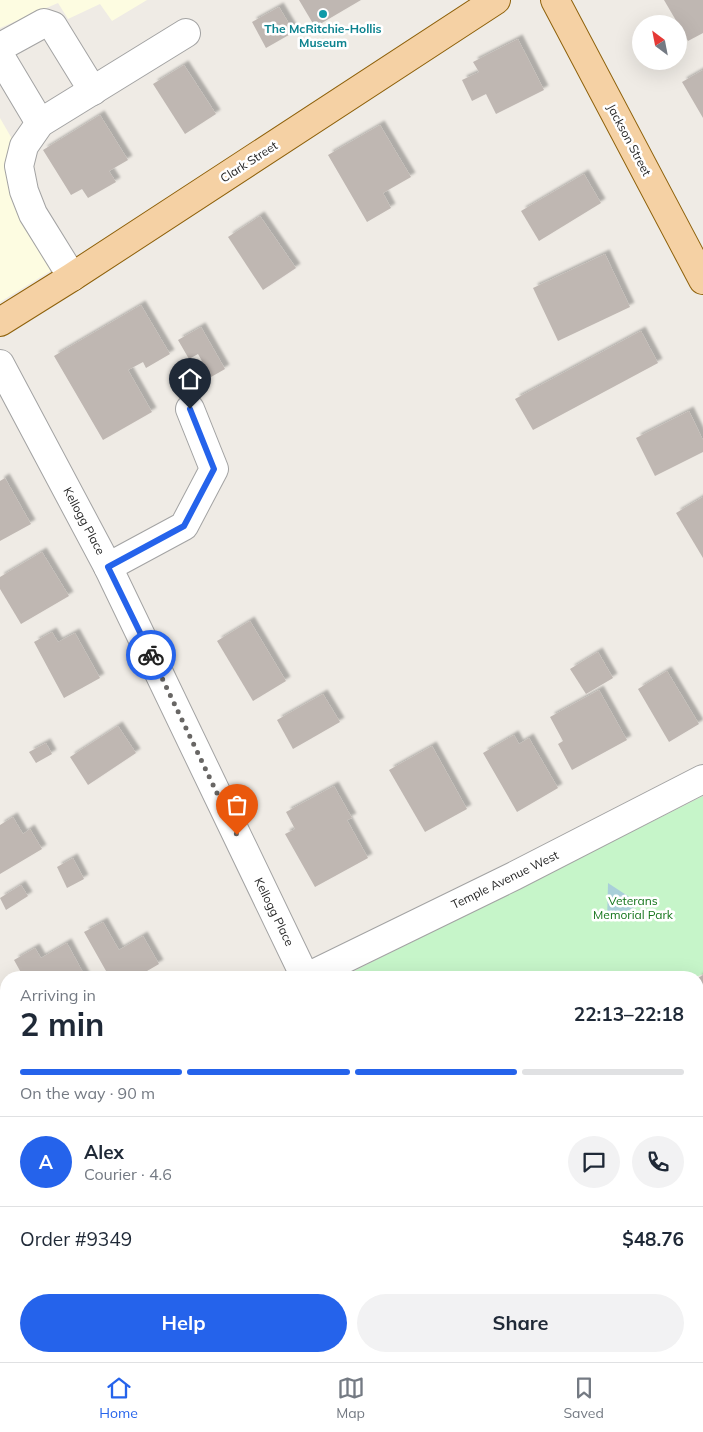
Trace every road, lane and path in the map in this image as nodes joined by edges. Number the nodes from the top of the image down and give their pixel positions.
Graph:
1 (496, 0) edge
2 (556, 0) edge
3 (186, 33) dead end
4 (0, 54) edge
5 (93, 91) junction
6 (40, 124) junction
7 (72, 277) junction
8 (703, 280) edge
9 (0, 322) edge
10 (0, 364) edge
11 (190, 409) dead end
12 (108, 567) junction
13 (703, 778) edge
14 (302, 971) edge
15 (317, 971) edge

1 - 7 main road, Clark Street
2 - 8 main road, Jackson Street
3 - 5 street
4 - 5 street
4 - 6 street
5 - 6 street
6 - 7 street
7 - 9 main road, Clark Street
10 - 12 street, Kellogg Place
11 - 12 street
12 - 14 street, Kellogg Place
13 - 15 street, Temple Avenue West

